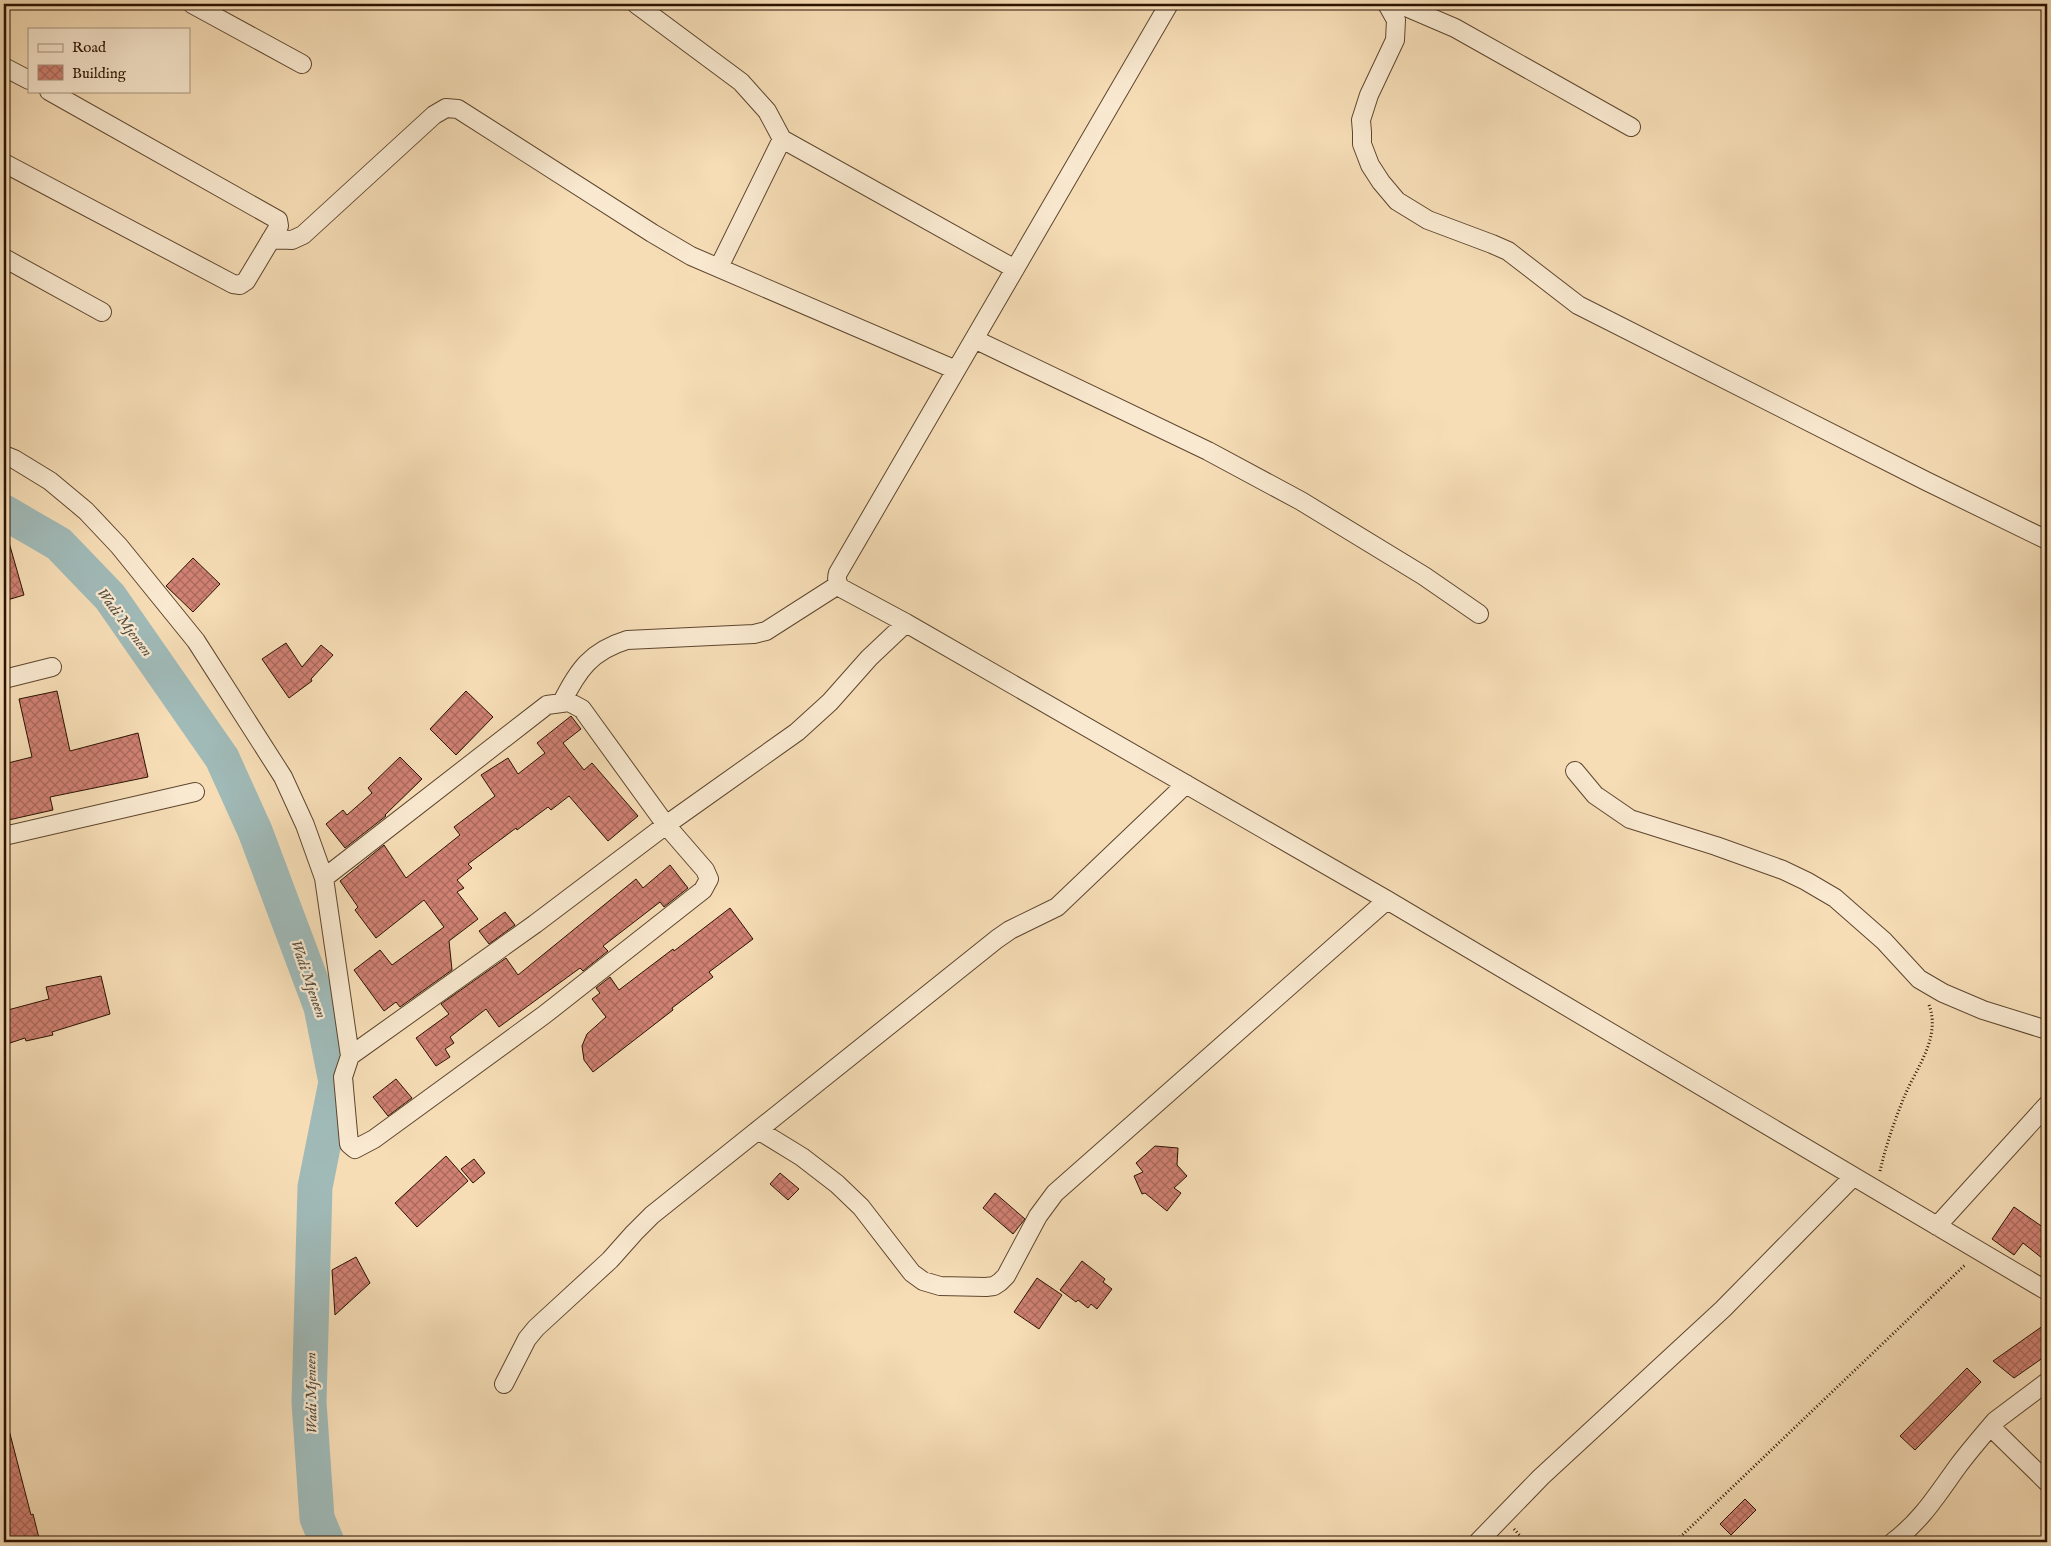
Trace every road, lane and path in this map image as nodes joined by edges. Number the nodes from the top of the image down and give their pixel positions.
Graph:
1 (192, 4) edge
2 (636, 4) edge
3 (1169, 4) edge
4 (1387, 4) edge
5 (1399, 4) edge
6 (302, 64) dead end
7 (4, 67) edge
8 (28, 79) edge
9 (51, 92) edge
10 (1631, 127) dead end
11 (782, 139) junction
12 (4, 163) edge
13 (271, 239) junction
14 (4, 258) edge
15 (719, 267) junction
16 (1014, 269) junction
17 (102, 312) dead end
18 (974, 339) junction
19 (956, 370) junction
20 (4, 455) edge
21 (2047, 540) edge
22 (838, 585) junction
23 (1479, 614) dead end
24 (906, 623) junction
25 (52, 667) dead end
26 (4, 679) edge
27 (562, 702) junction
28 (1575, 771) dead end
29 (1186, 784) junction
30 (195, 792) dead end
31 (666, 825) junction
32 (4, 836) edge
33 (324, 878) junction
34 (1387, 900) junction
35 (1919, 979) junction
36 (2047, 1030) edge
37 (350, 1056) junction
38 (2047, 1105) edge
39 (758, 1130) junction
40 (1853, 1177) junction
41 (1875, 1190) junction
42 (1937, 1226) junction
43 (1980, 1251) junction
44 (2047, 1291) edge
45 (2047, 1382) edge
46 (504, 1384) dead end
47 (1995, 1420) junction
48 (2047, 1482) edge
49 (1478, 1542) edge
50 (1675, 1542) edge
51 (1893, 1542) edge

1 - 6 street
2 - 11 street
3 - 16 street
4 - 21 street
5 - 10 street
7 - 8 street
9 - 13 street
11 - 15 street
11 - 16 street
12 - 13 street
13 - 15 street
14 - 17 street
15 - 19 street
16 - 18 street
18 - 19 street
18 - 23 street
19 - 22 street
20 - 33 street
22 - 24 street
22 - 27 street
24 - 29 street
24 - 31 street
25 - 26 street
27 - 31 street
27 - 33 street
28 - 35 street
29 - 34 street
29 - 39 street
30 - 32 street
31 - 37 street
31 - 37 street
33 - 37 street
34 - 39 street
34 - 40 street
35 - 36 street
35 - 41 path
38 - 42 street
39 - 46 street
40 - 41 street
40 - 49 street
41 - 42 street
42 - 43 street
43 - 44 street
43 - 50 path
45 - 47 street
47 - 48 street
47 - 51 street

